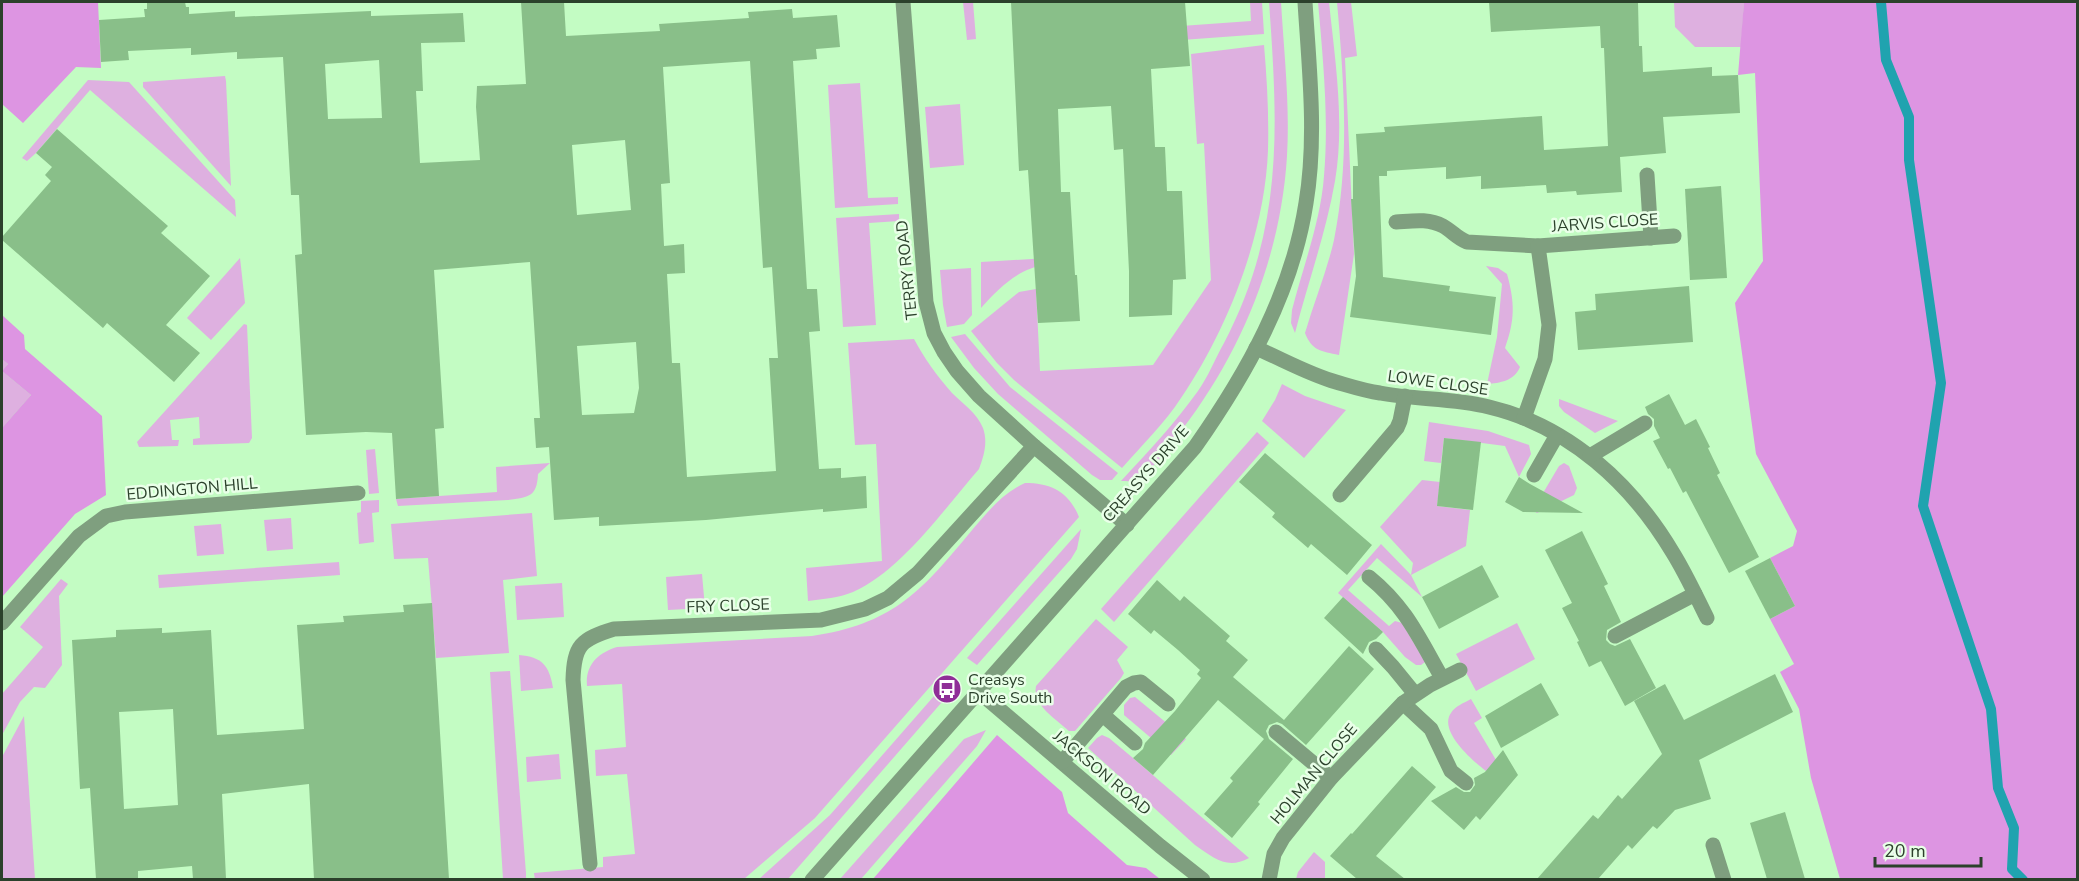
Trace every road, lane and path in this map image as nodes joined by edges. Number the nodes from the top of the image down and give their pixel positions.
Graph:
1 (903, 2) edge
2 (1305, 2) edge
3 (1647, 175) dead end
4 (1396, 222) dead end
5 (1674, 236) dead end
6 (1651, 238) junction
7 (1538, 246) junction
8 (1256, 348) junction
9 (1405, 396) junction
10 (1524, 418) junction
11 (1645, 423) dead end
12 (1557, 435) junction
13 (1034, 446) junction
14 (1590, 456) junction
15 (1534, 475) dead end
16 (358, 493) dead end
17 (1340, 495) dead end
18 (1127, 525) junction
19 (1369, 577) dead end
20 (1695, 594) junction
21 (1707, 618) dead end
22 (2, 623) edge
23 (1615, 636) dead end
24 (1376, 650) dead end
25 (1460, 670) dead end
26 (1443, 678) junction
27 (978, 692) junction
28 (1409, 698) junction
29 (1168, 704) dead end
30 (1103, 715) junction
31 (1276, 732) dead end
32 (1135, 743) dead end
33 (1062, 762) junction
34 (1330, 778) junction
35 (1466, 783) dead end
36 (1713, 845) dead end
37 (590, 864) dead end
38 (812, 879) edge
39 (1203, 879) edge
40 (1269, 879) edge
41 (1724, 879) edge

1 - 13 street, TERRY ROAD
2 - 8 street, CREASYS DRIVE
3 - 6 street
4 - 7 street, JARVIS CLOSE
5 - 6 street, JARVIS CLOSE
6 - 7 street, JARVIS CLOSE
7 - 10 street, JARVIS CLOSE
8 - 9 street, LOWE CLOSE
8 - 18 street, CREASYS DRIVE
9 - 10 street, LOWE CLOSE
9 - 17 street
10 - 12 street, LOWE CLOSE
11 - 14 street
12 - 14 street, LOWE CLOSE
12 - 15 street
13 - 18 street, TERRY ROAD
13 - 37 street, FRY CLOSE
14 - 20 street, LOWE CLOSE
16 - 22 street, EDDINGTON HILL
18 - 27 street, CREASYS DRIVE
19 - 26 street
20 - 21 street, LOWE CLOSE
20 - 23 street
24 - 28 street
25 - 26 street, HOLMAN CLOSE
26 - 28 street, HOLMAN CLOSE
27 - 33 street, JACKSON ROAD
27 - 38 street, CREASYS DRIVE
28 - 34 street, HOLMAN CLOSE
28 - 35 street
29 - 30 street
30 - 32 street
30 - 33 street
31 - 34 street
33 - 39 street, JACKSON ROAD
34 - 40 street, HOLMAN CLOSE
36 - 41 street

